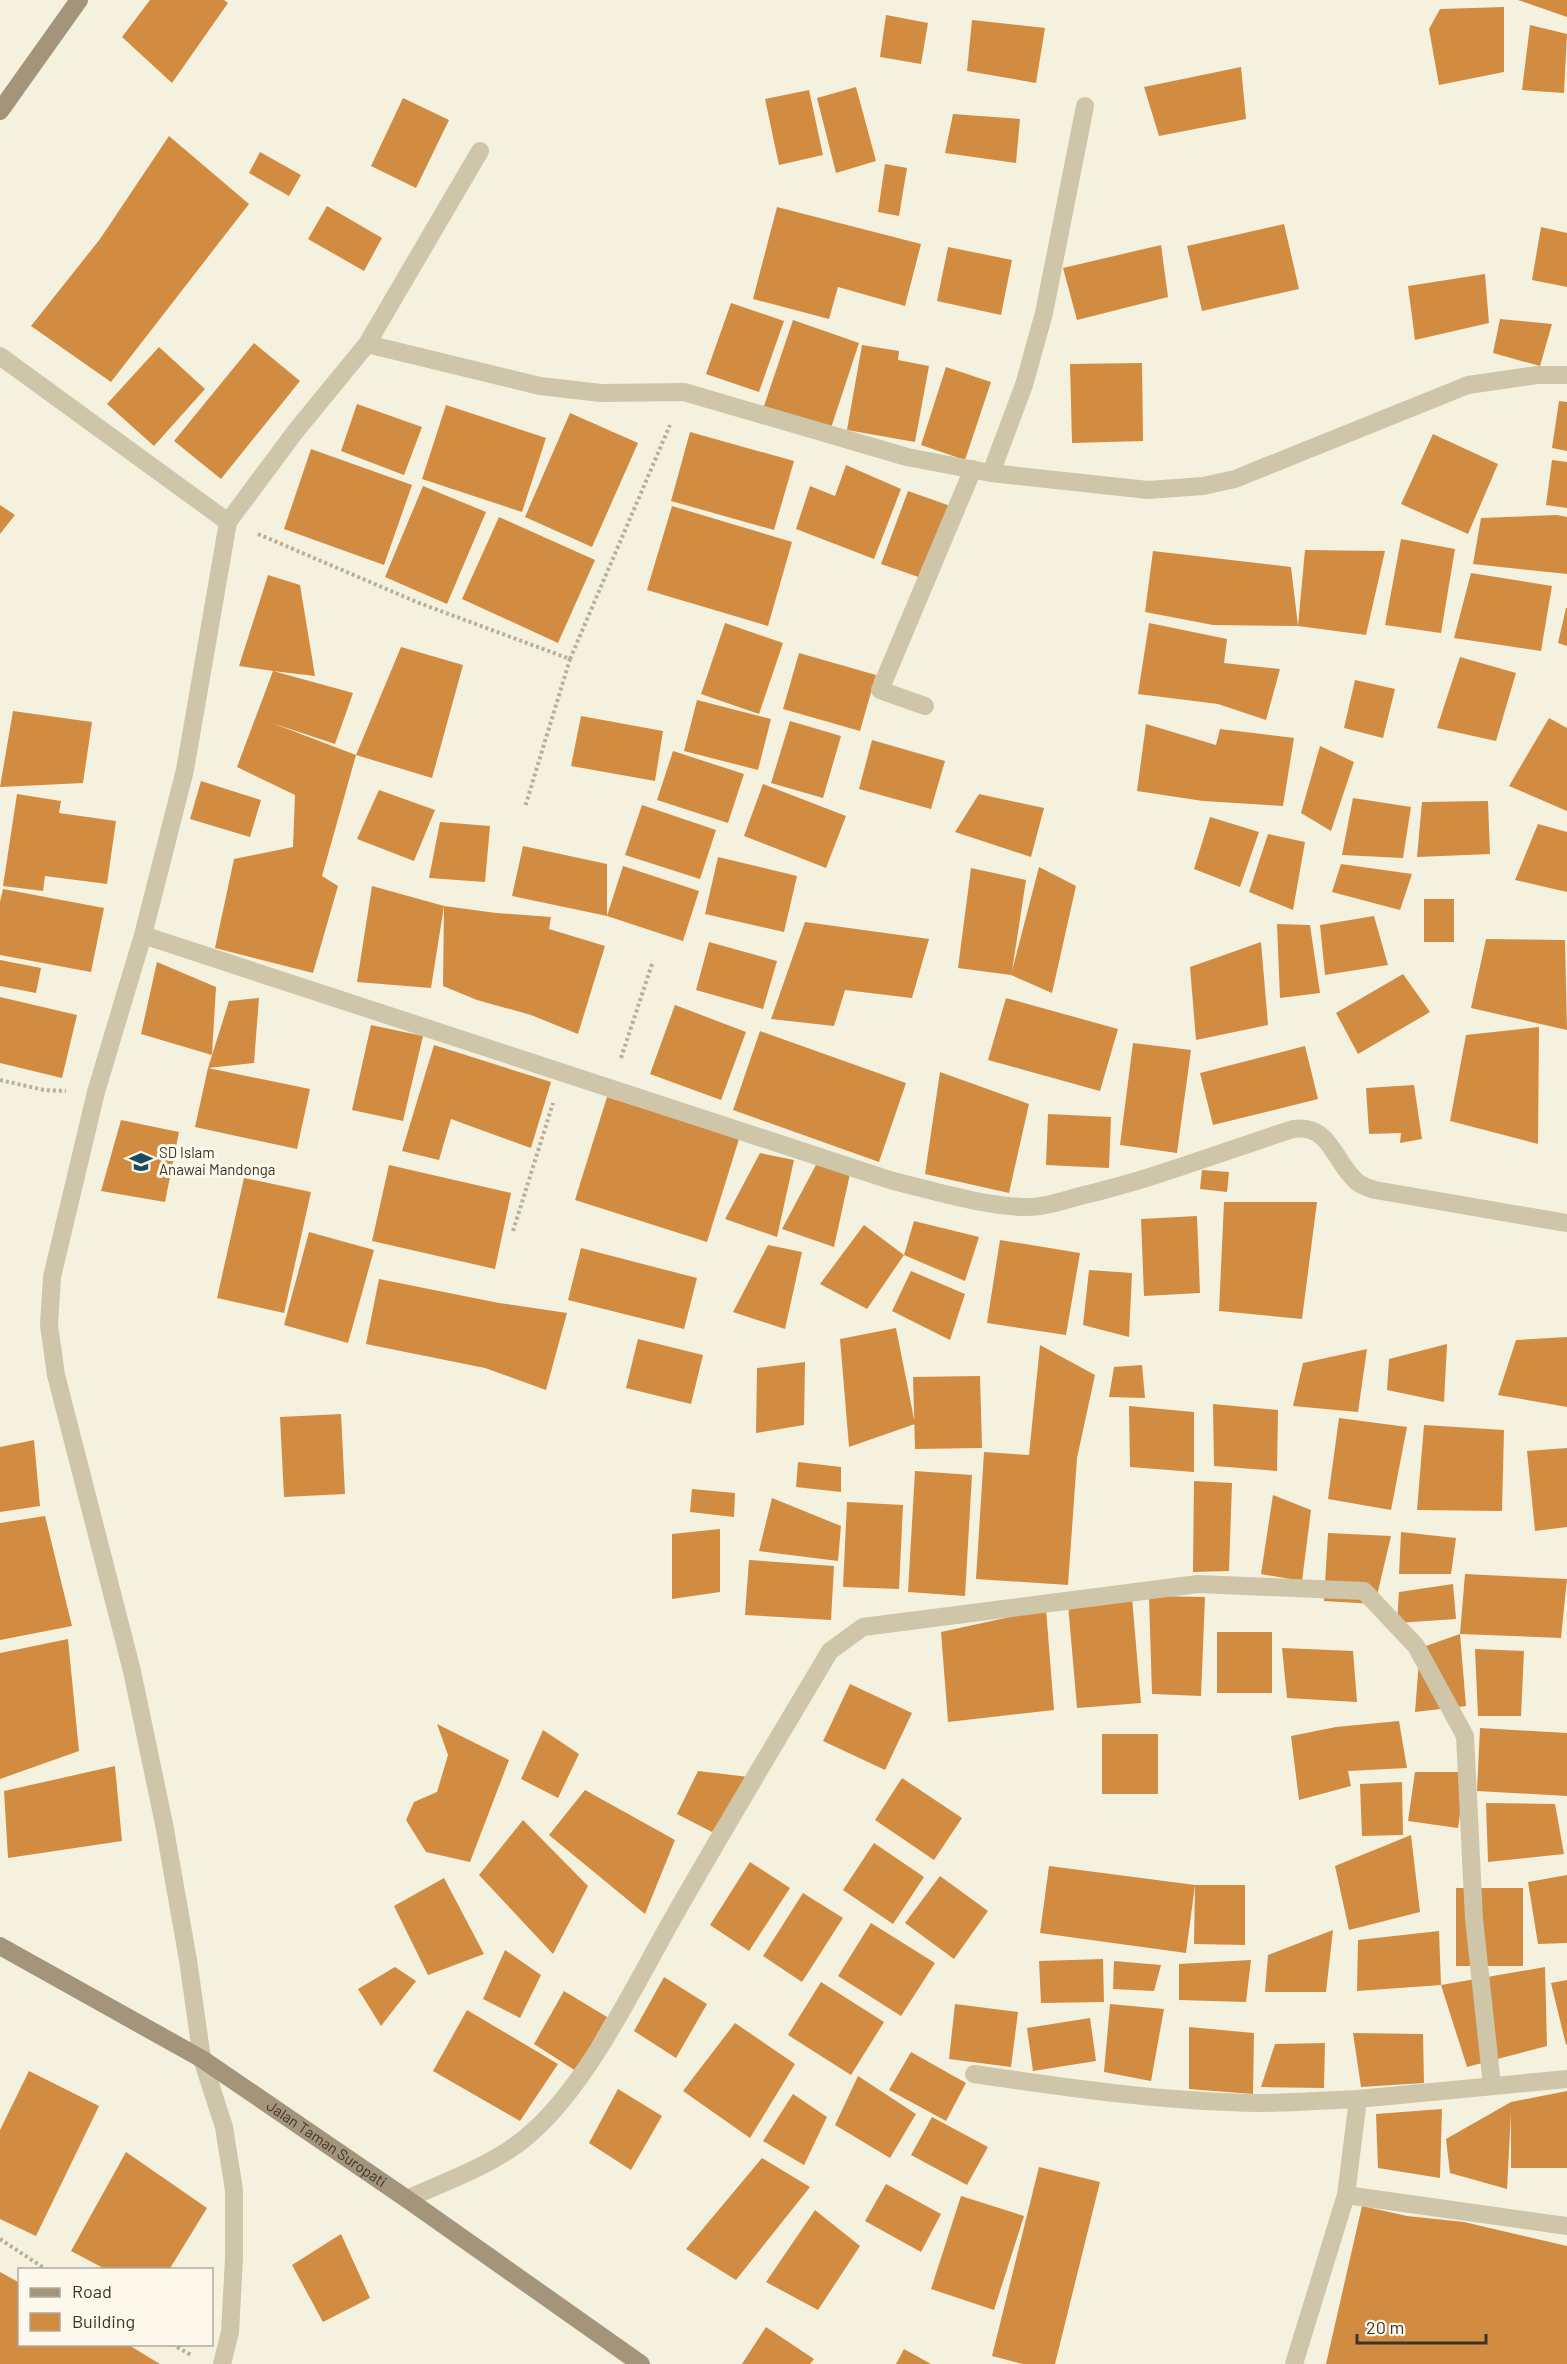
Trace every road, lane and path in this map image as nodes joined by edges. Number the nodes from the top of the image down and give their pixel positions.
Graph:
1 (79, 0) edge
2 (1085, 106) dead end
3 (0, 111) edge
4 (480, 151) dead end
5 (367, 344) junction
6 (0, 356) edge
7 (1567, 375) edge
8 (684, 392) junction
9 (973, 470) junction
10 (992, 473) junction
11 (228, 522) junction
12 (570, 659) junction
13 (925, 706) dead end
14 (525, 807) dead end
15 (143, 935) junction
16 (654, 961) dead end
17 (562, 1073) junction
18 (0, 1080) edge
19 (611, 1087) junction
20 (96, 1092) junction
21 (1566, 1223) edge
22 (513, 1231) dead end
23 (0, 1946) edge
24 (202, 2059) junction
25 (974, 2074) dead end
26 (1567, 2079) edge
27 (1492, 2085) junction
28 (1358, 2099) junction
29 (1346, 2195) junction
30 (407, 2199) junction
31 (1567, 2226) edge
32 (0, 2239) edge
33 (44, 2268) edge
34 (222, 2364) edge
35 (641, 2364) edge
36 (1294, 2364) edge

1 - 3 street
2 - 10 street
4 - 5 street
5 - 8 street
5 - 11 street
6 - 11 street
7 - 10 street
8 - 9 street
8 - 12 path
9 - 10 street
9 - 13 street
11 - 12 path
11 - 15 street
12 - 14 path
15 - 17 street
15 - 20 street
16 - 19 path
17 - 19 street
17 - 22 path
18 - 20 path
19 - 21 street
20 - 24 street
23 - 24 street, Jalan Taman Suropati
24 - 30 street, Jalan Taman Suropati
24 - 34 street
25 - 28 street
26 - 27 street
27 - 28 street
27 - 30 street
28 - 29 street
29 - 31 street
29 - 36 street
30 - 35 street, Jalan Taman Suropati
32 - 33 path

